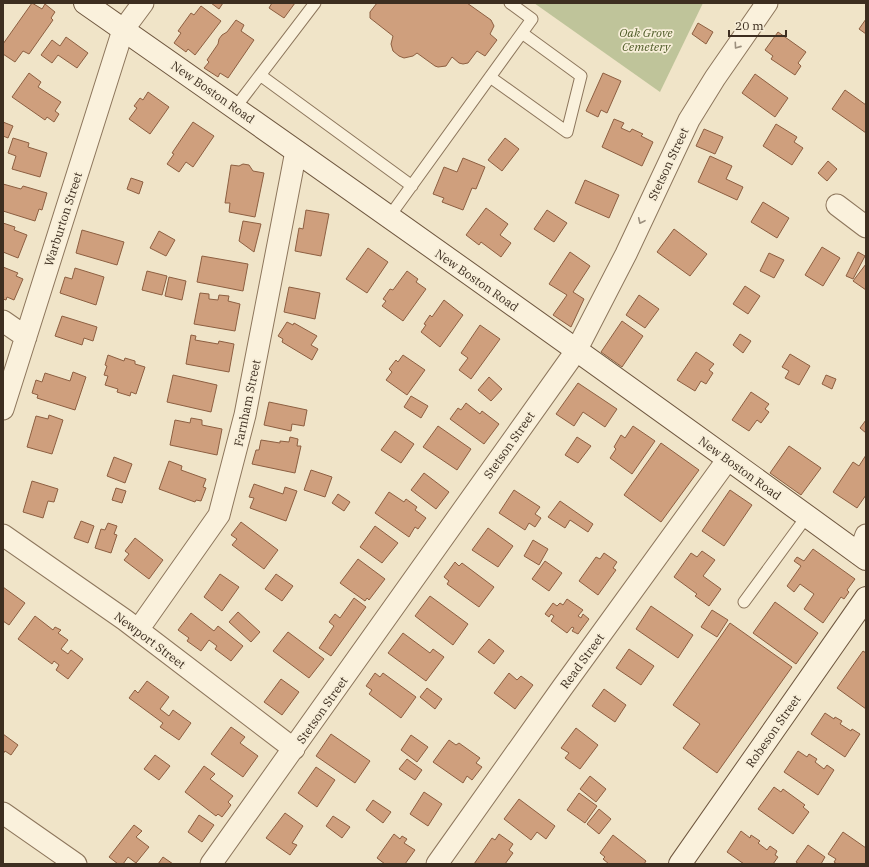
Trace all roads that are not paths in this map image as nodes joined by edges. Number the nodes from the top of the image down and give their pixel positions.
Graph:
1 (85, 3) edge
2 (143, 3) edge
3 (315, 3) edge
4 (510, 3) edge
5 (768, 3) edge
6 (123, 30) junction
7 (522, 33) junction
8 (260, 75) junction
9 (490, 77) junction
10 (235, 108) junction
11 (296, 151) junction
12 (412, 186) junction
13 (837, 205) dead end
14 (389, 217) junction
15 (866, 227) edge
16 (3, 321) edge
17 (26, 337) junction
18 (576, 351) junction
19 (3, 409) edge
20 (728, 459) junction
21 (807, 516) junction
22 (3, 535) edge
23 (864, 550) edge
24 (744, 602) dead end
25 (863, 610) edge
26 (138, 630) junction
27 (294, 749) junction
28 (3, 813) edge
29 (76, 864) edge
30 (211, 864) edge
31 (437, 864) edge
32 (680, 864) edge

1 - 6 street, New Boston Road
2 - 6 street, Warburton Street
3 - 8 lane
4 - 7 lane
5 -> 18 street, Stetson Street
6 - 10 street, New Boston Road
6 - 17 street, Warburton Street
7 - 9 lane
7 - 9 lane
8 - 10 lane
8 - 12 lane
9 - 12 lane
10 - 11 street, New Boston Road
11 - 14 street, New Boston Road
11 - 26 street, Farnham Street
12 - 14 lane
13 - 15 street
14 - 18 street, New Boston Road
16 - 17 street
17 - 19 street, Warburton Street
18 - 20 street, New Boston Road
18 - 27 street, Stetson Street
20 - 21 street, New Boston Road
20 - 31 street, Read Street
21 - 23 street, New Boston Road
21 - 24 lane
22 - 26 street, Newport Street
25 - 32 street, Robeson Street
26 - 27 street, Newport Street
27 - 30 street, Stetson Street
28 - 29 street

